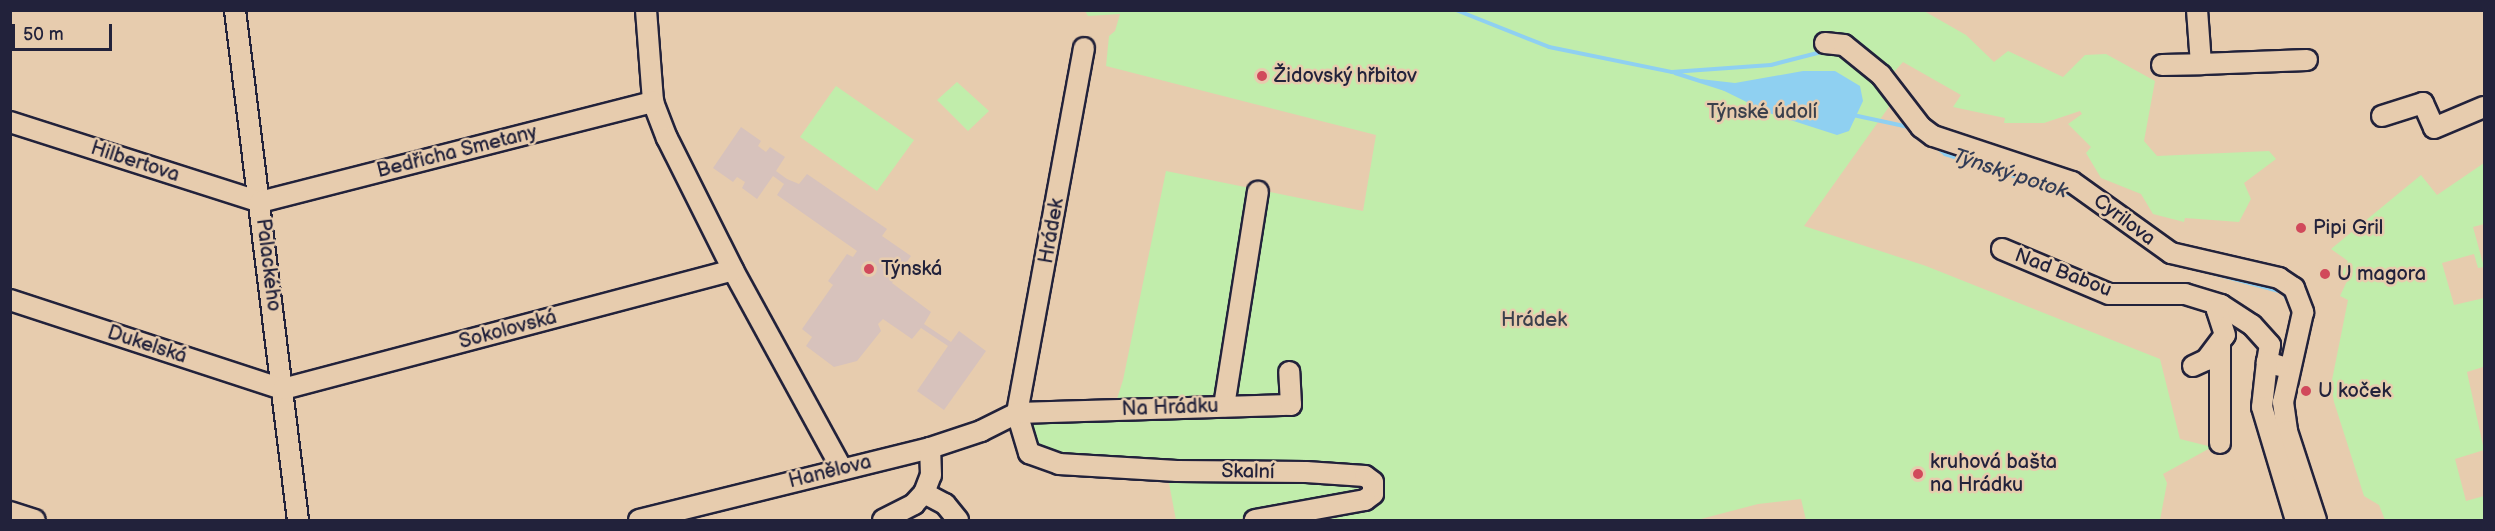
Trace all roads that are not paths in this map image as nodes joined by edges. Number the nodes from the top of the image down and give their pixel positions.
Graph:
1 (235, 10) edge
2 (646, 10) edge
3 (2198, 10) edge
4 (1825, 43) dead end
5 (1084, 48) dead end
6 (2307, 60) dead end
7 (2201, 63) junction
8 (2162, 65) dead end
9 (653, 102) junction
10 (2484, 107) edge
11 (2382, 116) dead end
12 (10, 122) edge
13 (1258, 192) dead end
14 (260, 202) junction
15 (2001, 249) dead end
16 (733, 270) junction
17 (10, 300) edge
18 (2221, 305) junction
19 (2220, 345) junction
20 (2193, 366) dead end
21 (2279, 366) junction
22 (1289, 372) dead end
23 (283, 389) junction
24 (1224, 406) junction
25 (1017, 413) junction
26 (2220, 443) dead end
27 (930, 448) junction
28 (841, 468) junction
29 (924, 493) junction
30 (10, 512) edge
31 (35, 520) edge
32 (298, 520) edge
33 (639, 520) edge
34 (883, 520) edge
35 (958, 520) edge
36 (1255, 520) edge
37 (2295, 520) edge
38 (2316, 520) edge

1 - 14 street, Palackého
2 - 9 street
3 - 7 street
4 - 21 street, Cyrilova
5 - 25 street, Hrádek
6 - 7 street
7 - 8 street
9 - 14 street, Bedřicha Smetany
9 - 16 street
10 - 11 street
12 - 14 street, Hilbertova
13 - 24 street
14 - 23 street, Palackého
15 - 18 street, Nad Babou
16 - 23 street, Sokolovská
16 - 28 street
17 - 23 street, Dukelská
18 - 19 street
18 - 21 street, Nad Babou
19 - 20 street
19 - 26 street
21 - 37 street
21 - 38 street
22 - 24 street, Na Hrádku
23 - 32 street, Palackého
24 - 25 street, Na Hrádku
25 - 27 street, Hanělova
25 - 36 street, Skalní
27 - 28 street, Hanělova
27 - 29 street
28 - 33 street, Hanělova
29 - 34 street
29 - 35 street
30 - 31 street

